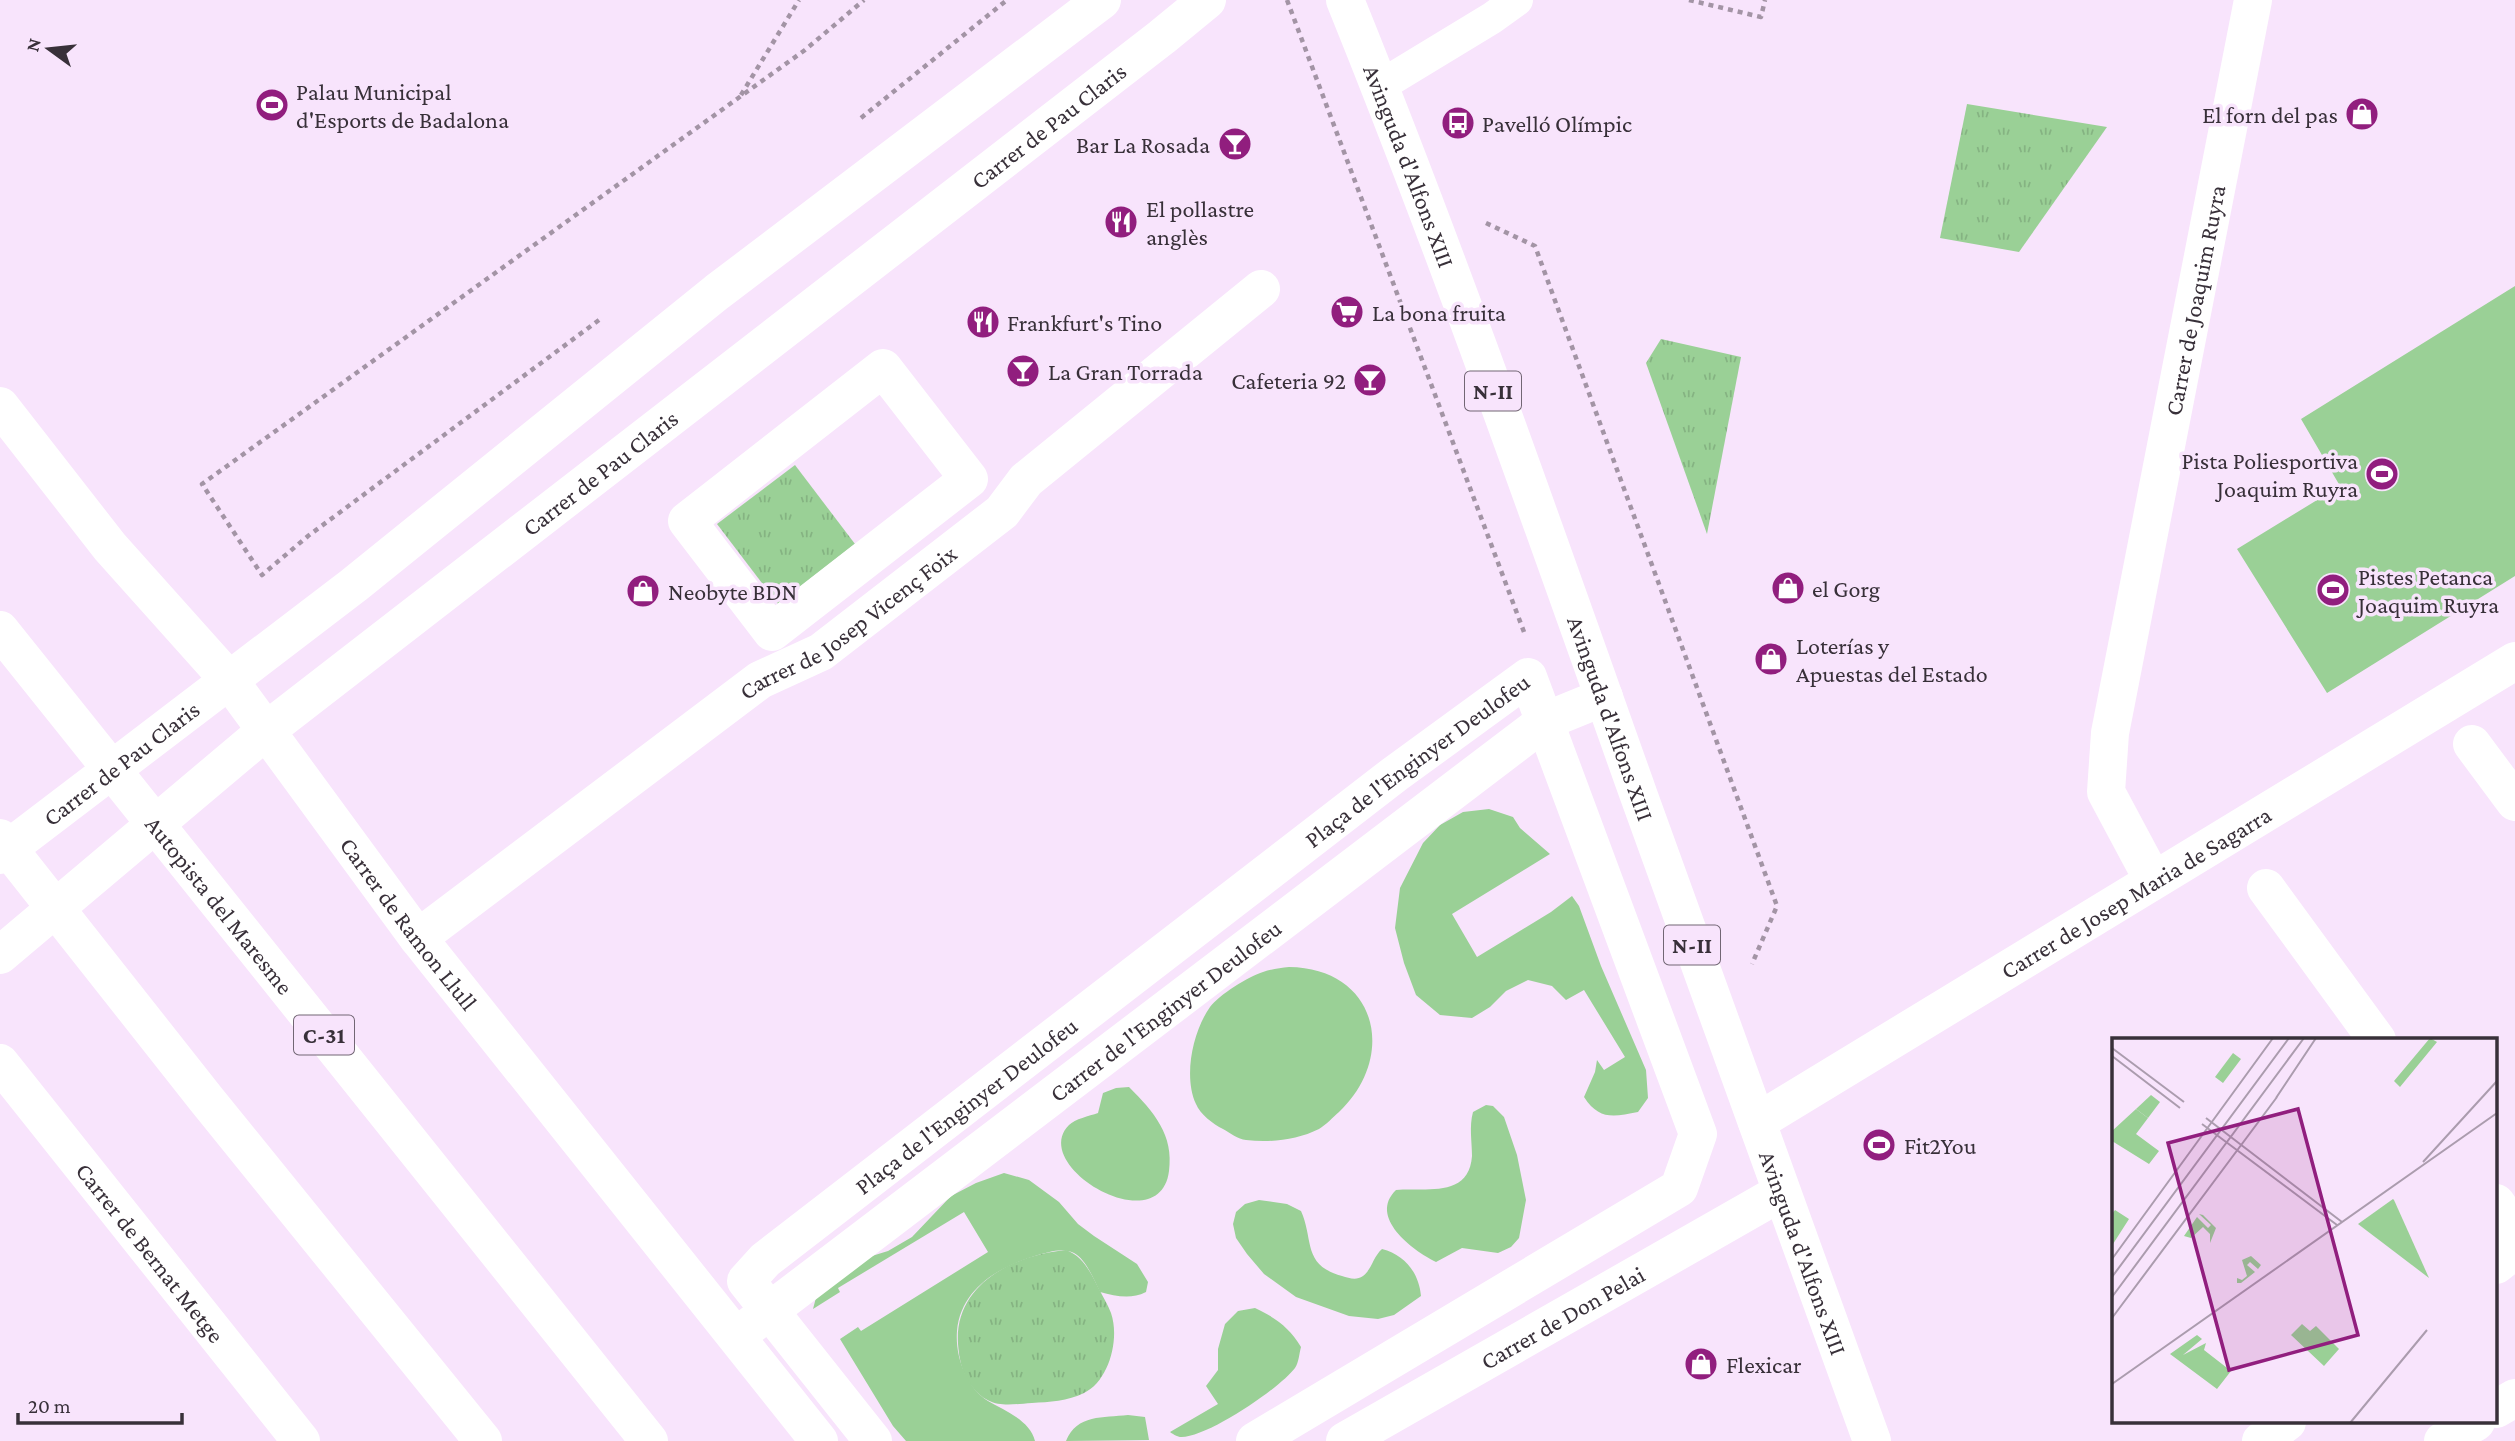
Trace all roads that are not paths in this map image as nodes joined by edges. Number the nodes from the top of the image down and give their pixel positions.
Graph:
1 (1102, 0) edge
2 (1206, 0) edge
3 (1345, 0) edge
4 (1517, 0) edge
5 (2253, 0) edge
6 (1380, 86) junction
7 (1261, 289) dead end
8 (0, 406) edge
9 (0, 630) edge
10 (772, 632) joint
11 (2515, 661) edge
12 (229, 680) junction
13 (1604, 697) junction
14 (1545, 721) junction
15 (267, 730) junction
16 (2472, 744) dead end
17 (2515, 802) edge
18 (0, 838) edge
19 (0, 855) edge
20 (2153, 880) junction
21 (2259, 880) dead end
22 (418, 938) junction
23 (0, 955) edge
24 (2376, 1038) edge
25 (0, 1063) edge
26 (1756, 1122) junction
27 (1780, 1193) junction
28 (2498, 1206) edge
29 (2515, 1230) edge
30 (2515, 1250) edge
31 (2498, 1263) edge
32 (770, 1310) junction
33 (735, 1337) junction
34 (2515, 1398) edge
35 (2498, 1408) edge
36 (2284, 1424) edge
37 (2473, 1424) edge
38 (301, 1441) edge
39 (483, 1441) edge
40 (649, 1441) edge
41 (819, 1441) edge
42 (873, 1441) edge
43 (1255, 1441) edge
44 (1345, 1441) edge
45 (1872, 1441) edge
46 (2261, 1441) edge
47 (2443, 1441) edge

1 - 12 main road, Carrer de Pau Claris
2 - 15 main road, Carrer de Pau Claris
3 - 6 main road, Avinguda d'Alfons XIII / N-II
4 - 6 lane
5 - 20 main road, Carrer de Joaquim Ruyra
6 - 13 main road, Avinguda d'Alfons XIII / N-II
7 - 22 main road, Carrer de Josep Vicenç Foix
8 - 12 main road, Carrer de Ramon Llull
9 - 40 main road, Autopista del Maresme / C-31
10 - 10 main road
11 - 20 main road, Carrer de Josep Maria de Sagarra
12 - 15 main road, Carrer de Ramon Llull
12 - 19 main road, Carrer de Pau Claris
13 - 14 main road, Carrer de l'Enginyer Deulofeu
13 - 26 main road, Avinguda d'Alfons XIII / N-II
14 - 32 main road, Carrer de l'Enginyer Deulofeu
14 - 43 main road, Plaça de l'Enginyer Deulofeu
15 - 22 main road, Carrer de Ramon Llull
15 - 23 main road, Carrer de Pau Claris
16 - 17 main road
18 - 39 main road
20 - 26 main road, Carrer de Josep Maria de Sagarra
21 - 24 main road
22 - 33 main road, Carrer de Ramon Llull
25 - 38 main road, Carrer de Bernat Metge
26 - 27 main road, Avinguda d'Alfons XIII / N-II
27 - 44 main road, Carrer de Don Pelai
27 - 45 main road, Avinguda d'Alfons XIII / N-II
28 - 29 main road
30 - 31 main road
32 - 33 main road, Carrer de l'Enginyer Deulofeu
32 - 42 main road
33 - 41 main road, Carrer de Ramon Llull
34 - 35 main road
36 - 46 main road
37 - 47 main road

